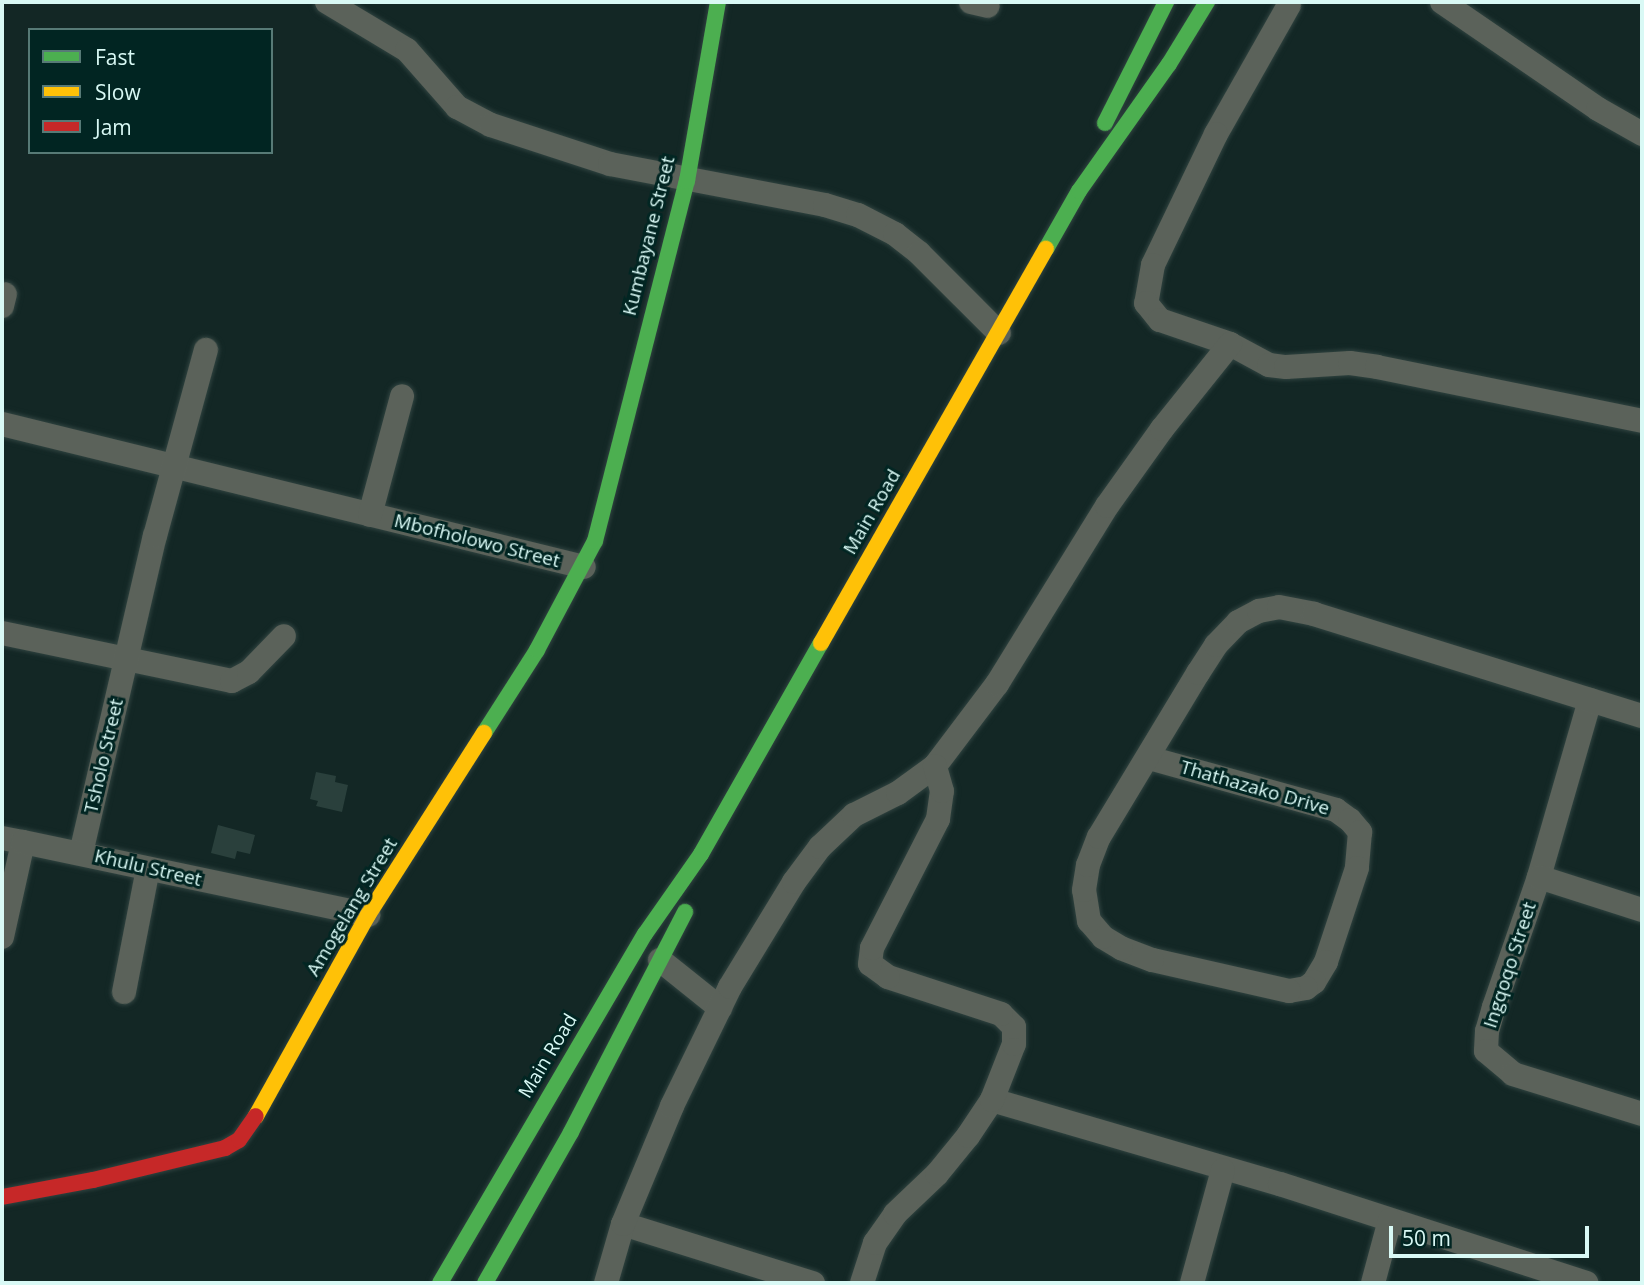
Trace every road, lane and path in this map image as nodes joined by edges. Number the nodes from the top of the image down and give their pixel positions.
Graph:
1 (327, 2) edge
2 (718, 2) edge
3 (1166, 2) edge
4 (1207, 2) edge
5 (1442, 2) edge
6 (1289, 5) dead end
7 (1642, 134) edge
8 (687, 181) junction
9 (1079, 191) junction
10 (999, 333) junction
11 (1230, 344) junction
12 (206, 350) dead end
13 (402, 396) dead end
14 (1642, 421) edge
15 (2, 424) edge
16 (175, 468) junction
17 (611, 479) joint
18 (370, 515) junction
19 (584, 567) junction
20 (2, 633) edge
21 (284, 636) dead end
22 (126, 659) junction
23 (1590, 700) junction
24 (1642, 716) edge
25 (1149, 758) junction
26 (935, 766) junction
27 (13, 840) edge
28 (81, 853) junction
29 (701, 854) junction
30 (148, 869) junction
31 (1539, 877) junction
32 (1642, 910) edge
33 (369, 915) junction
34 (2, 937) edge
35 (660, 960) junction
36 (124, 992) dead end
37 (720, 1008) junction
38 (992, 1100) junction
39 (1642, 1114) edge
40 (1223, 1170) junction
41 (2, 1197) edge
42 (1390, 1220) junction
43 (623, 1224) junction
44 (1556, 1279) edge
45 (440, 1283) edge
46 (485, 1283) edge
47 (606, 1283) edge
48 (813, 1283) edge
49 (862, 1283) edge
50 (1192, 1283) edge
51 (1373, 1283) edge
52 (1586, 1283) edge

1 - 8 street
2 - 8 main road, Kumbayane Street
3 - 9 main road, Main Road
4 - 9 main road, Main Road
5 - 7 street
6 - 11 street
8 - 10 street
8 - 17 main road, Kumbayane Street
9 - 10 main road, Main Road
10 - 29 main road, Main Road
11 - 14 street
11 - 26 street
12 - 16 street
13 - 18 street, Mbofholowo Street
15 - 16 street, Mbofholowo Street
16 - 18 street, Mbofholowo Street
16 - 22 street, Tsholo Street
17 - 19 main road, Amogelang Street
18 - 19 street, Mbofholowo Street
19 - 33 main road, Amogelang Street
20 - 22 street
21 - 22 street
22 - 28 street, Tsholo Street
23 - 24 street, Thathazako Drive
23 - 25 street, Thathazako Drive
23 - 31 street, Ingqoqo Street
25 - 25 street, Thathazako Drive
26 - 37 street
26 - 38 street
27 - 28 street, Khulu Street
27 - 34 street, Khulu Street
28 - 30 street, Khulu Street
29 - 35 main road, Main Road
29 - 45 main road, Main Road
30 - 33 street, Khulu Street
30 - 36 street
31 - 32 street, Ingqoqo Street
31 - 39 street, Ingqoqo Street
33 - 41 main road, Amogelang Street
35 - 37 street
35 - 46 main road, Main Road
37 - 43 street
38 - 40 street
38 - 49 street
40 - 42 street
40 - 50 street
42 - 44 street
42 - 51 street
43 - 47 street
43 - 48 street
44 - 52 street

